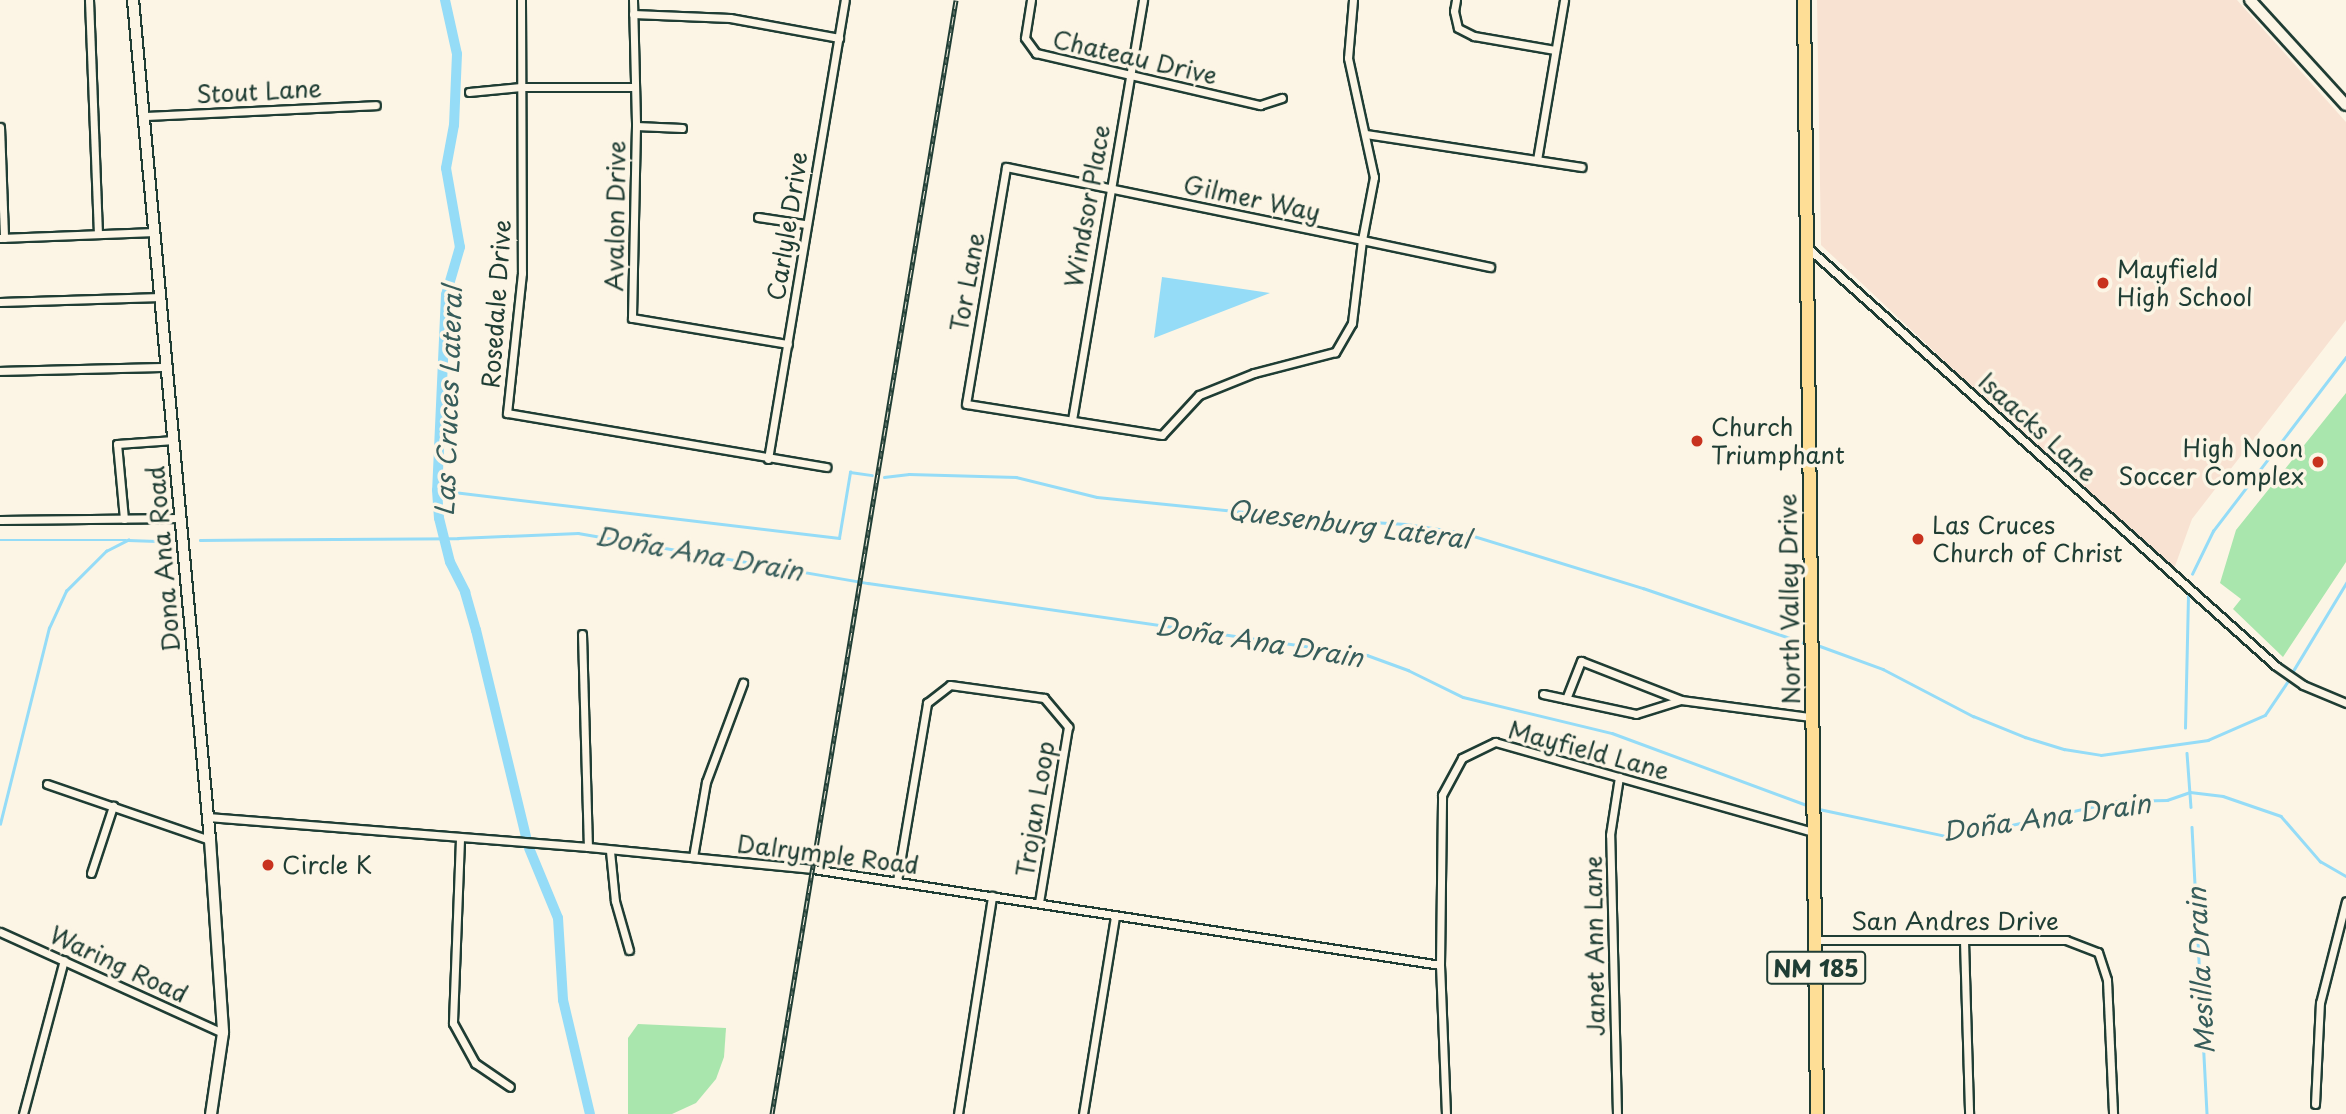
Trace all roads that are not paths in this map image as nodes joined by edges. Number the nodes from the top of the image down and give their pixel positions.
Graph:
1 (89, 0) edge
2 (133, 0) edge
3 (521, 0) edge
4 (633, 0) edge
5 (845, 0) edge
6 (1031, 0) edge
7 (1143, 0) edge
8 (1353, 0) edge
9 (1456, 0) edge
10 (1564, 0) edge
11 (1804, 0) edge
12 (2250, 0) edge
13 (633, 14) junction
14 (839, 38) junction
15 (1555, 50) junction
16 (1130, 76) junction
17 (521, 87) junction
18 (633, 87) junction
19 (469, 92) dead end
20 (1282, 98) dead end
21 (376, 104) dead end
22 (2346, 105) edge
23 (144, 116) junction
24 (636, 126) junction
25 (0, 127) edge
26 (682, 128) dead end
27 (1366, 134) junction
28 (1537, 160) junction
29 (1006, 167) joint
30 (1581, 167) dead end
31 (1108, 188) junction
32 (758, 217) dead end
33 (806, 224) junction
34 (155, 232) junction
35 (98, 234) junction
36 (2, 238) edge
37 (1362, 240) junction
38 (1808, 248) junction
39 (1490, 267) dead end
40 (162, 297) junction
41 (0, 302) edge
42 (788, 344) junction
43 (168, 367) junction
44 (0, 371) edge
45 (1072, 420) junction
46 (174, 440) junction
47 (768, 459) junction
48 (826, 467) dead end
49 (180, 518) junction
50 (124, 519) junction
51 (0, 520) edge
52 (582, 634) dead end
53 (743, 682) dead end
54 (1542, 694) dead end
55 (1566, 699) junction
56 (1681, 701) junction
57 (2346, 703) edge
58 (1811, 717) junction
59 (1619, 777) junction
60 (47, 784) dead end
61 (113, 806) junction
62 (208, 817) junction
63 (1812, 827) junction
64 (460, 839) junction
65 (210, 840) junction
66 (588, 847) junction
67 (610, 851) junction
68 (692, 858) junction
69 (91, 873) dead end
70 (897, 881) junction
71 (992, 896) junction
72 (2346, 901) edge
73 (1039, 903) junction
74 (1115, 916) junction
75 (0, 932) edge
76 (1816, 940) junction
77 (1964, 942) junction
78 (629, 950) dead end
79 (64, 960) junction
80 (1440, 965) junction
81 (223, 1033) junction
82 (510, 1087) dead end
83 (2315, 1104) dead end
84 (23, 1114) edge
85 (211, 1114) edge
86 (958, 1114) edge
87 (1083, 1114) edge
88 (1446, 1114) edge
89 (1617, 1114) edge
90 (1817, 1114) edge
91 (1969, 1114) edge
92 (2113, 1114) edge

1 - 35 street
2 - 23 street, Dona Ana Road
3 - 17 street, Rosedale Drive
4 - 13 street, Avalon Drive
5 - 14 street, Carlyle Drive
6 - 16 street, Chateau Drive
7 - 16 street, Windsor Place
8 - 27 street
9 - 15 street
10 - 15 street
11 - 38 main road, North Valley Drive / NM 185
12 - 22 street
13 - 14 street
13 - 18 street, Avalon Drive
14 - 33 street, Carlyle Drive
15 - 28 street
16 - 20 street, Chateau Drive
16 - 31 street, Windsor Place
17 - 18 street
17 - 19 street
17 - 47 street, Rosedale Drive
18 - 24 street, Avalon Drive
21 - 23 street, Stout Lane
23 - 34 street, Dona Ana Road
24 - 26 street
24 - 42 street, Avalon Drive
25 - 36 street
27 - 28 street
27 - 37 street
28 - 30 street
29 - 31 street, Gilmer Way
29 - 45 street, Tor Lane
31 - 37 street, Gilmer Way
31 - 45 street, Windsor Place
32 - 33 street
33 - 42 street, Carlyle Drive
34 - 35 street
34 - 40 street, Dona Ana Road
35 - 36 street
37 - 39 street, Gilmer Way
37 - 45 street
38 - 57 street, Isaacks Lane
38 - 58 main road, North Valley Drive / NM 185
40 - 41 street
40 - 43 street, Dona Ana Road
42 - 47 street, Carlyle Drive
43 - 44 street
43 - 46 street, Dona Ana Road
46 - 49 street, Dona Ana Road
46 - 50 street
47 - 48 street, Rosedale Drive
49 - 50 street
49 - 62 street, Dona Ana Road
50 - 51 street
52 - 66 street
53 - 68 street
54 - 55 street
55 - 56 street
55 - 56 street
56 - 58 street
58 - 63 main road, North Valley Drive / NM 185
59 - 63 street, Mayfield Lane
59 - 80 street, Mayfield Lane
59 - 89 street, Janet Ann Lane
60 - 61 street
61 - 65 street
61 - 69 street
62 - 64 street, Dalrymple Road
62 - 65 street, Dona Ana Road
63 - 76 main road, North Valley Drive / NM 185
64 - 66 street, Dalrymple Road
64 - 82 street
65 - 81 street, Dona Ana Road
66 - 67 street, Dalrymple Road
67 - 68 street, Dalrymple Road
67 - 78 street
68 - 70 street, Dalrymple Road
70 - 71 street, Dalrymple Road
70 - 73 street, Trojan Loop
71 - 73 street, Dalrymple Road
71 - 86 street
72 - 83 street
73 - 74 street, Dalrymple Road
74 - 80 street, Dalrymple Road
74 - 87 street
75 - 79 street, Waring Road
76 - 77 street, San Andres Drive
76 - 90 main road, North Valley Drive / NM 185
77 - 91 street
77 - 92 street, San Andres Drive
79 - 81 street, Waring Road
79 - 84 street
80 - 88 street, Mayfield Lane
81 - 85 street, Dona Ana Road

